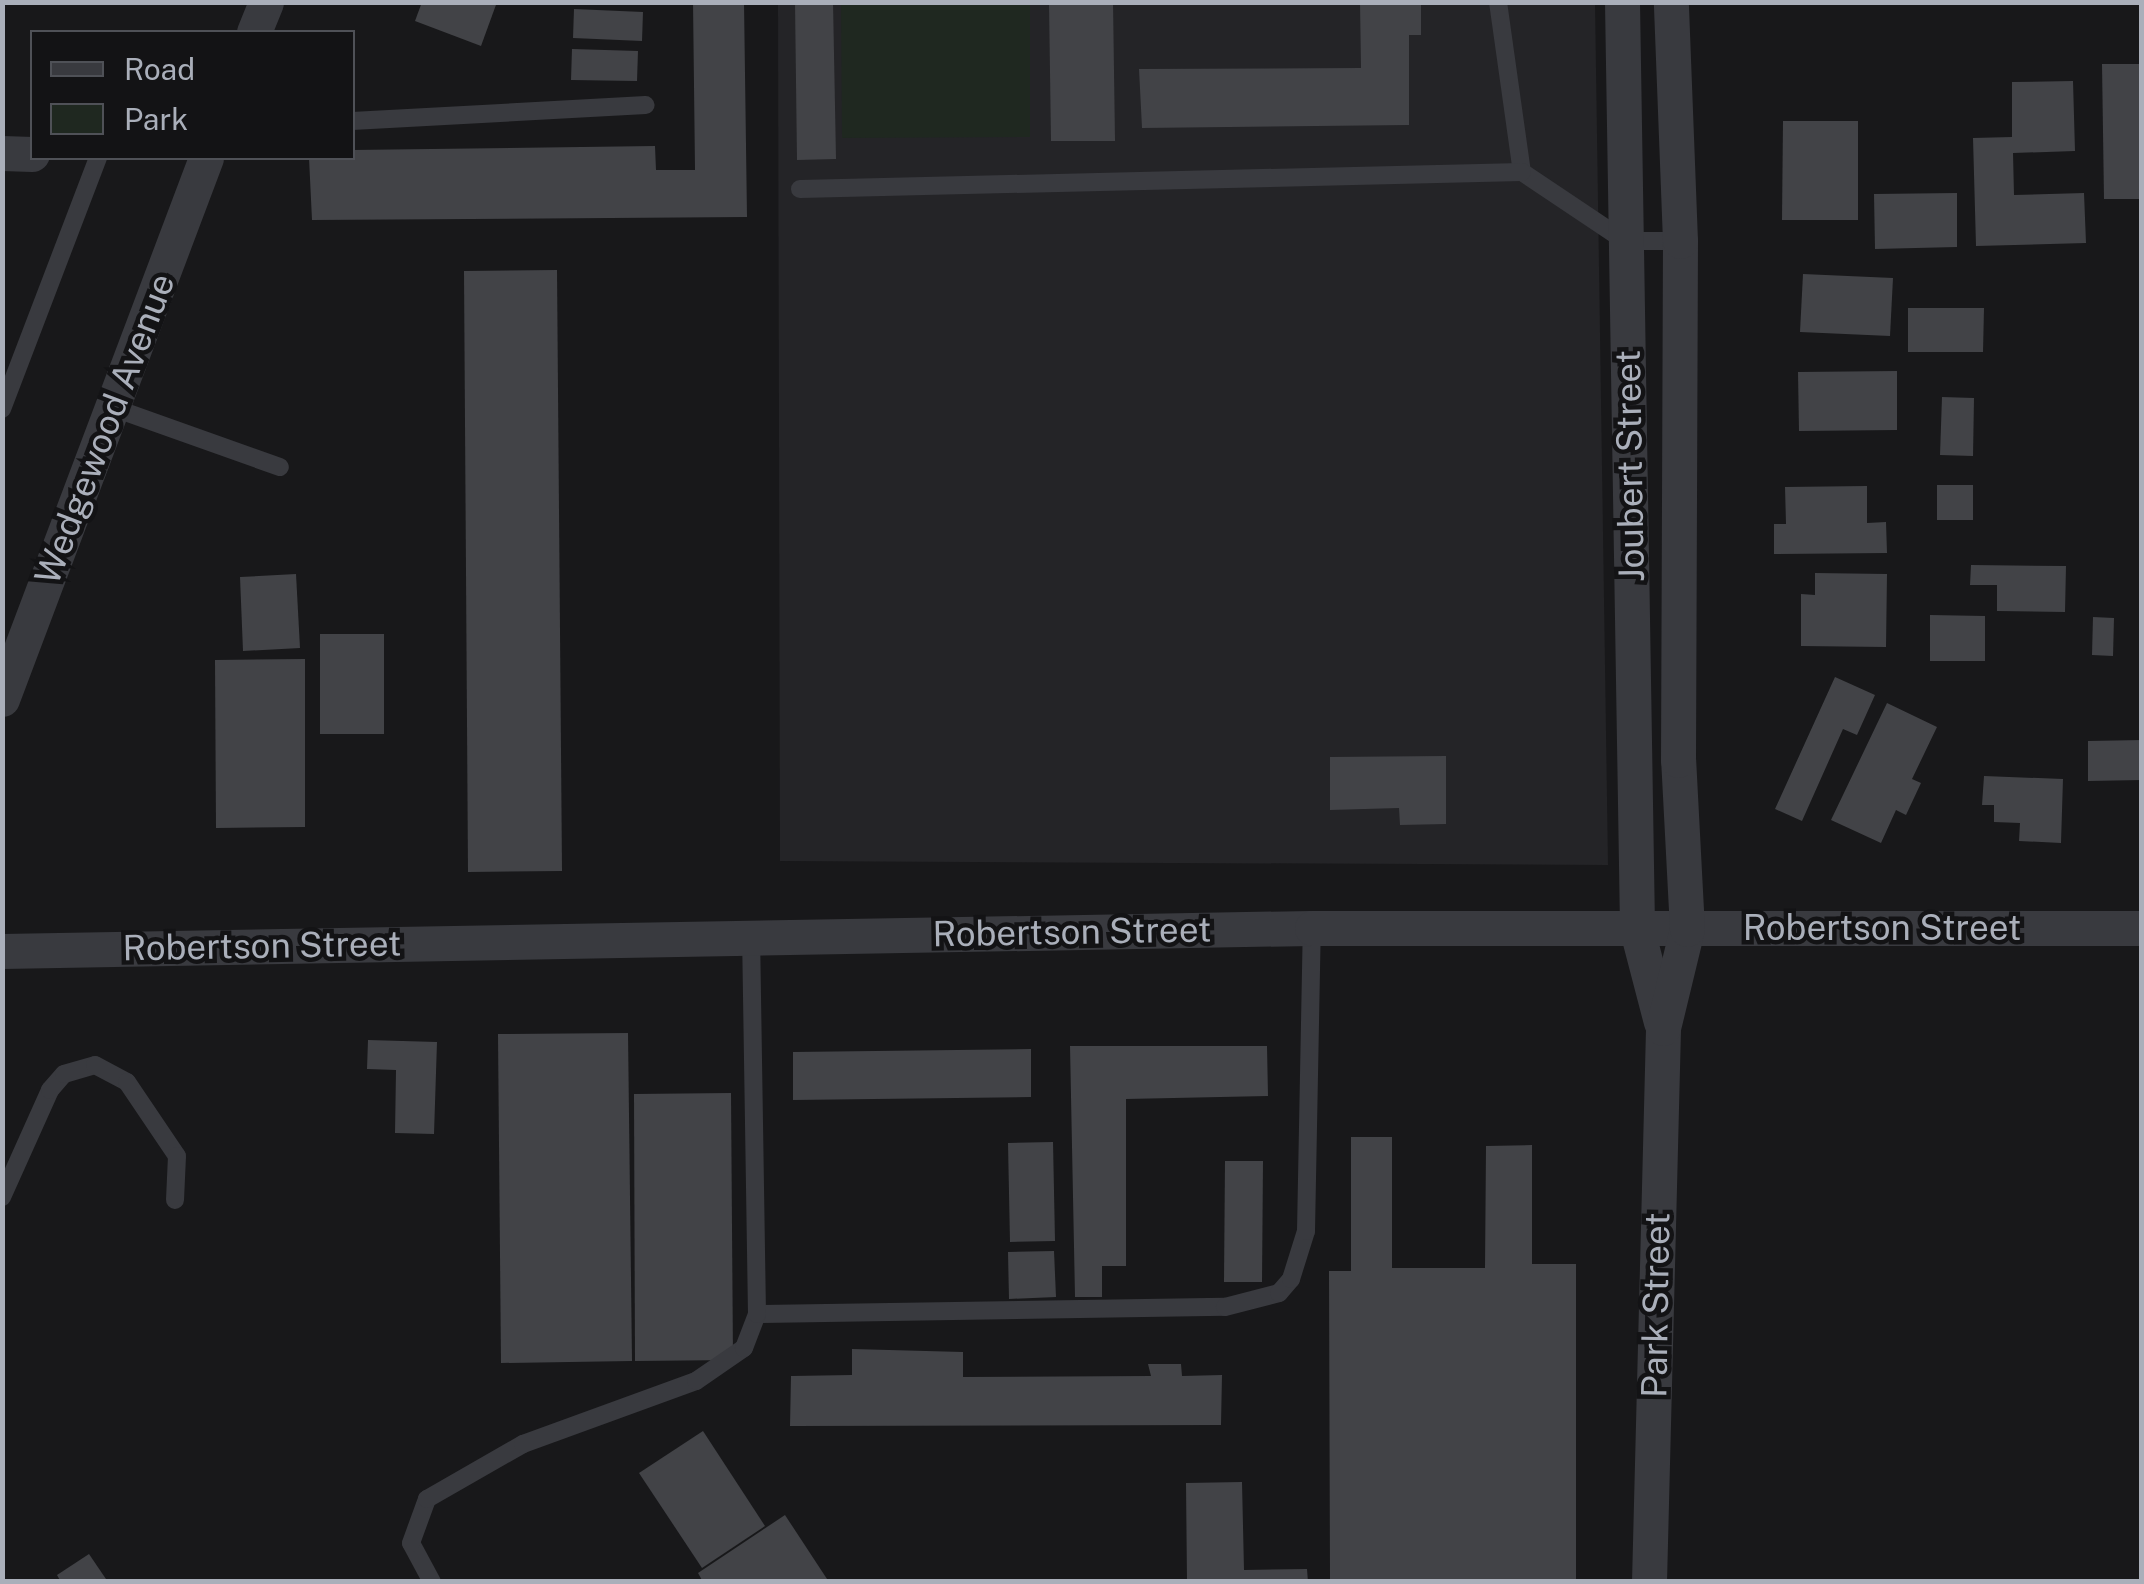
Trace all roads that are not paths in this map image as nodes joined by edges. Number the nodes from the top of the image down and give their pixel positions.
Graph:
1 (266, 2) edge
2 (1498, 2) edge
3 (1622, 2) edge
4 (1670, 2) edge
5 (255, 30) edge
6 (646, 105) dead end
7 (355, 121) edge
8 (2, 153) edge
9 (30, 154) edge
10 (97, 160) edge
11 (205, 160) edge
12 (1522, 172) junction
13 (800, 189) dead end
14 (1680, 240) junction
15 (1625, 241) junction
16 (114, 408) junction
17 (2, 409) edge
18 (280, 467) dead end
19 (2, 699) edge
20 (1312, 928) junction
21 (2142, 928) edge
22 (1688, 929) junction
23 (1637, 930) junction
24 (751, 937) junction
25 (2, 950) edge
26 (1663, 1028) junction
27 (2, 1197) edge
28 (175, 1200) dead end
29 (757, 1314) junction
30 (432, 1582) edge
31 (1649, 1582) edge

1 - 5 street
2 - 12 lane
3 - 15 street, Joubert Street
4 - 14 street, Joubert Street
6 - 7 lane
8 - 9 street
10 - 17 lane
11 - 16 street, Wedgewood Avenue
12 - 13 lane
12 - 15 lane
14 - 15 lane
14 - 22 street, Joubert Street
15 - 23 street, Joubert Street
16 - 18 lane
16 - 19 street, Wedgewood Avenue
20 - 23 street, Robertson Street
20 - 24 street, Robertson Street
20 - 29 lane
21 - 22 street, Robertson Street
22 - 23 street, Robertson Street
22 - 26 street, Park Street
23 - 26 street, Park Street
24 - 25 street, Robertson Street
24 - 29 lane
26 - 31 street, Park Street
27 - 28 lane
29 - 30 lane

